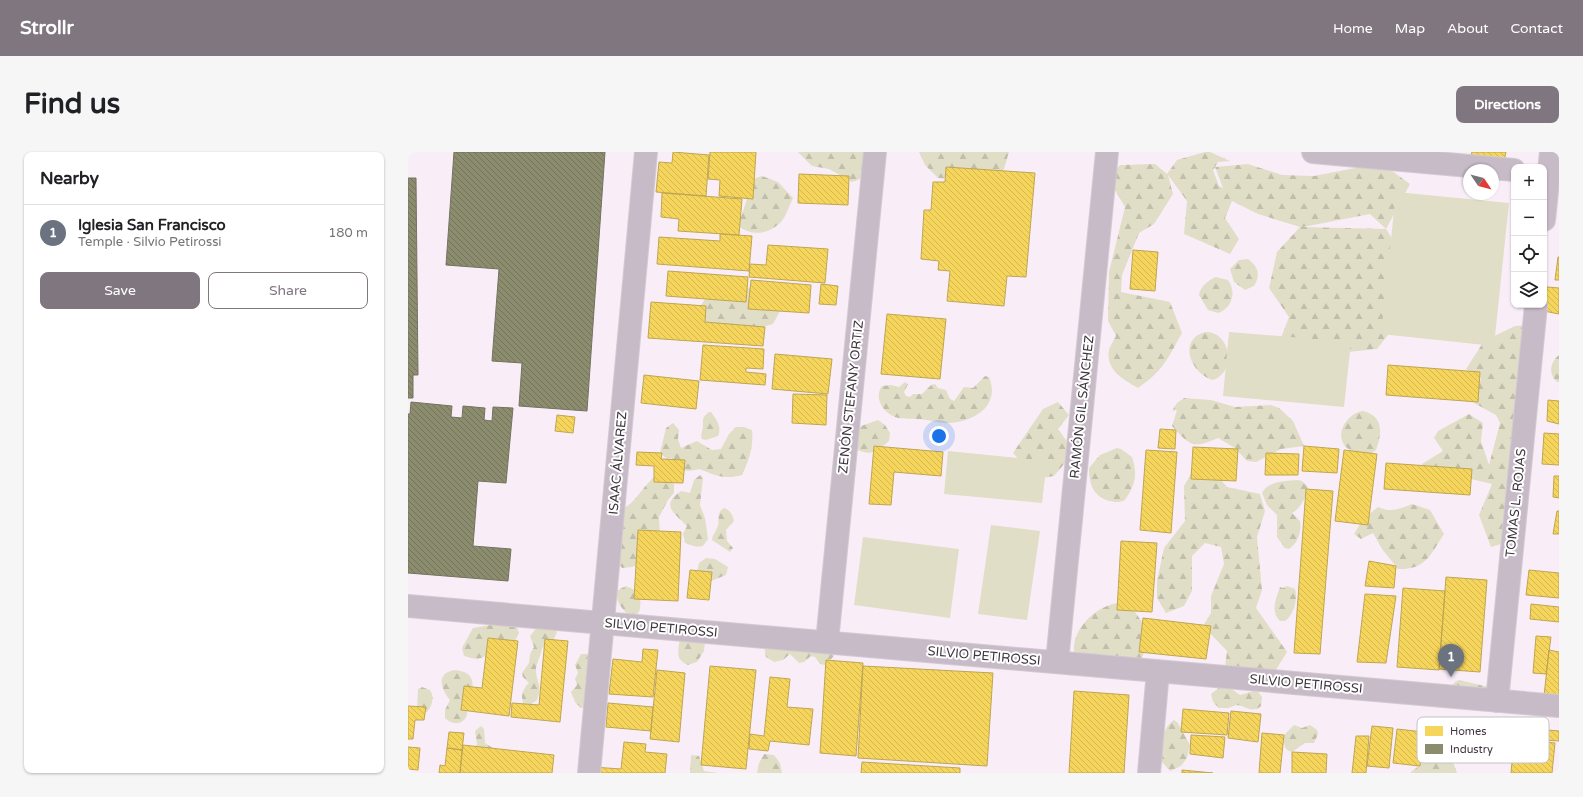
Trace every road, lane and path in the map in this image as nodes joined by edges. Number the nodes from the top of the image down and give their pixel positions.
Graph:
1 (646, 152) edge
2 (875, 152) edge
3 (1108, 152) edge
4 (1313, 152) edge
5 (1551, 152) edge
6 (1511, 170) edge
7 (1551, 174) edge
8 (1547, 200) edge
9 (1536, 308) edge
10 (408, 606) edge
11 (603, 622) junction
12 (828, 642) junction
13 (1057, 662) junction
14 (1158, 671) junction
15 (1497, 701) junction
16 (1559, 706) edge
17 (589, 773) edge
18 (1148, 773) edge

1 - 11 street, ISAAC ÁLVAREZ
2 - 12 street, ZENÓN STEFANY ORTIZ
3 - 13 street, RAMÓN GIL SÁNCHEZ
4 - 6 street
5 - 7 street
7 - 8 street
9 - 15 street, TOMAS L. ROJAS
10 - 11 street, SILVIO PETIROSSI
11 - 12 street, SILVIO PETIROSSI
11 - 17 street, ISAAC ÁLVAREZ
12 - 13 street, SILVIO PETIROSSI
13 - 14 street, SILVIO PETIROSSI
14 - 15 street, SILVIO PETIROSSI
14 - 18 street
15 - 16 street, SILVIO PETIROSSI

